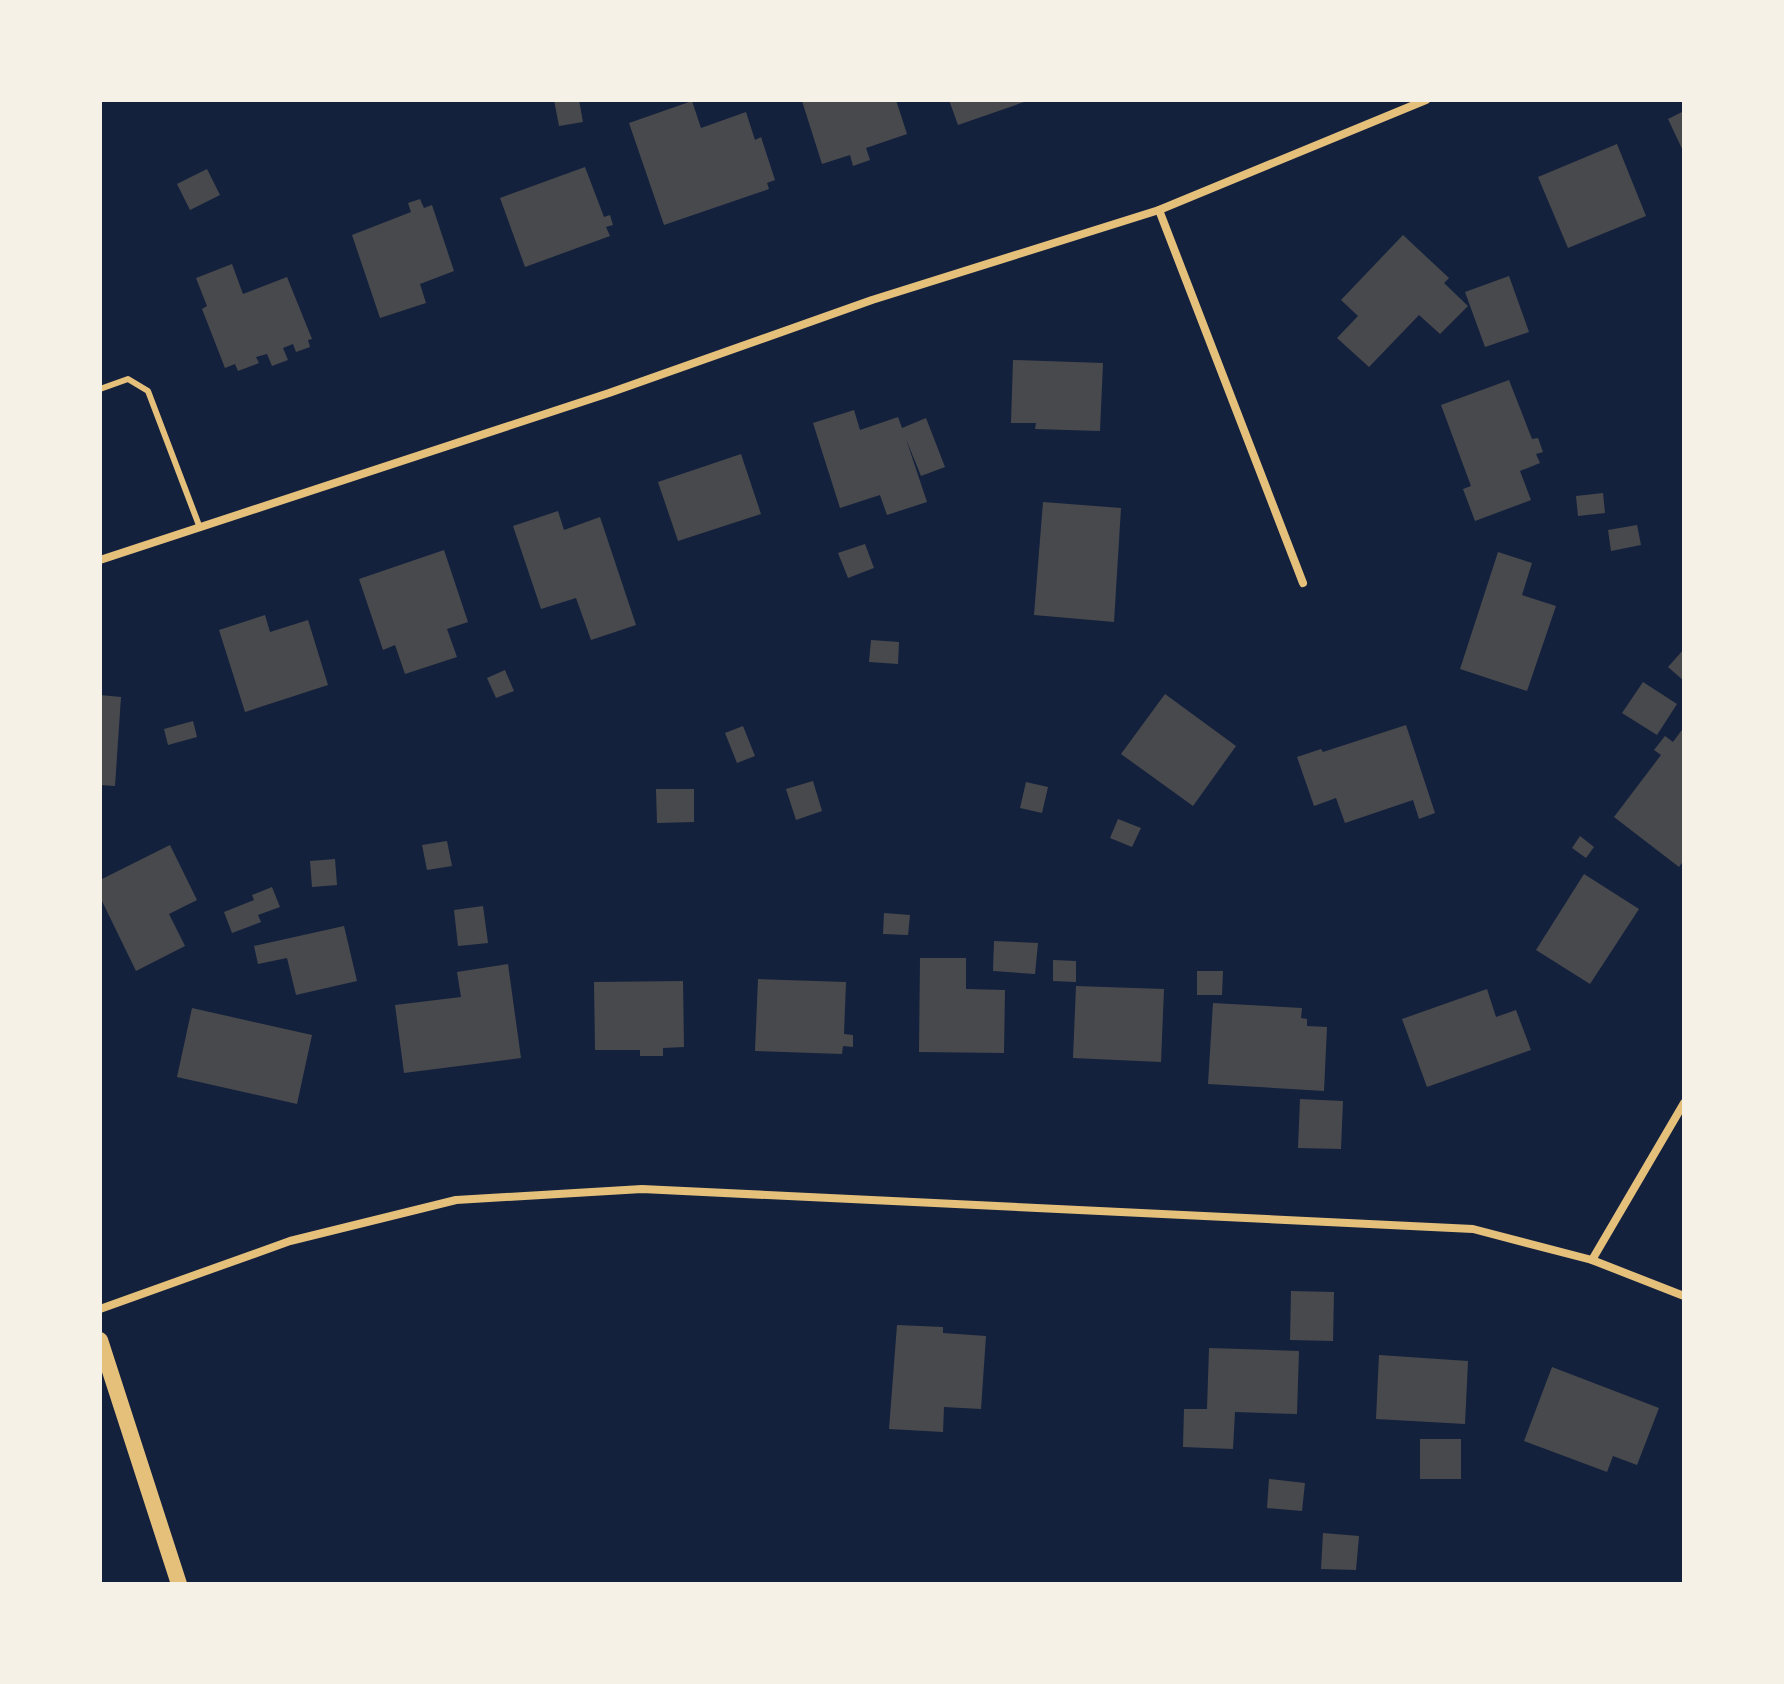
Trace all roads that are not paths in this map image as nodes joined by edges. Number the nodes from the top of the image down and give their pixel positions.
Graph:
1 (1426, 100) edge
2 (1159, 210) junction
3 (100, 389) edge
4 (200, 528) junction
5 (100, 560) edge
6 (1303, 583) dead end
7 (1684, 1103) edge
8 (1592, 1260) junction
9 (1684, 1296) edge
10 (100, 1309) edge
11 (100, 1340) edge
12 (179, 1584) edge

1 - 2 street
2 - 4 street
2 - 6 street
3 - 4 lane
4 - 5 street
7 - 8 street
8 - 9 street
8 - 10 street
11 - 12 main road

